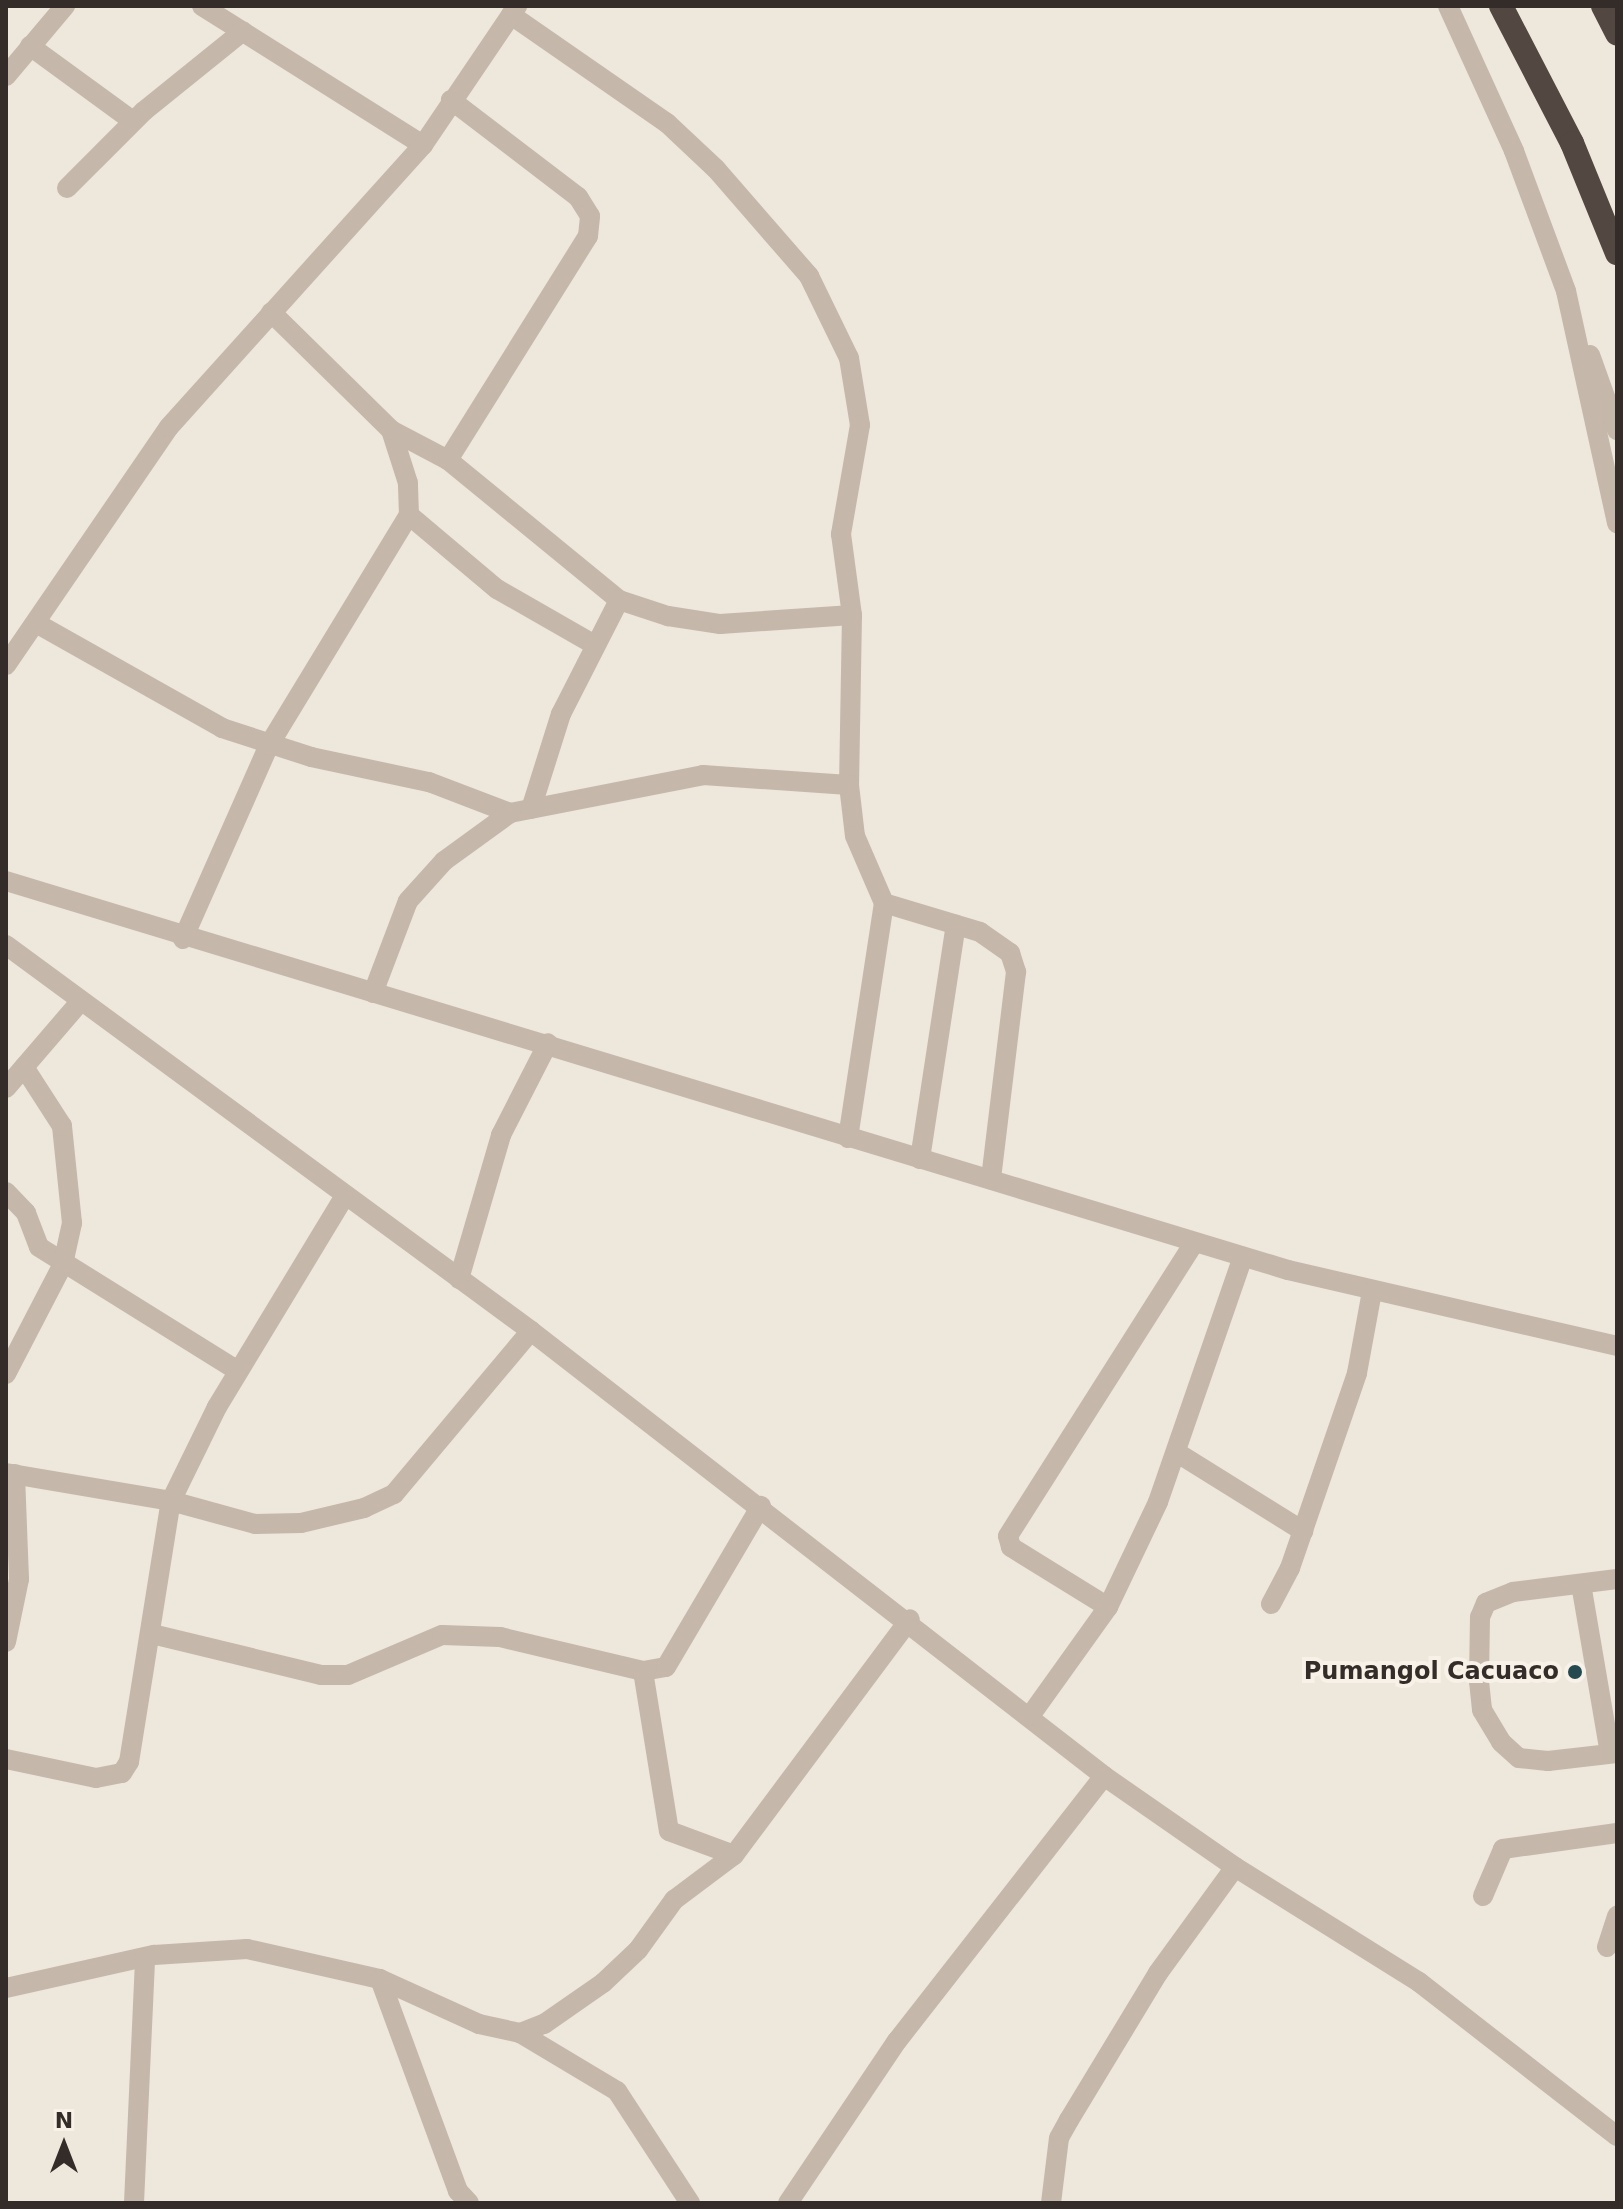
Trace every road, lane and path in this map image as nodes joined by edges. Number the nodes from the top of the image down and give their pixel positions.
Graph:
1 (65, 6) edge
2 (202, 6) edge
3 (1448, 6) edge
4 (1501, 6) edge
5 (1603, 6) edge
6 (514, 10) edge
7 (243, 31) junction
8 (1617, 34) edge
9 (30, 46) junction
10 (6, 76) edge
11 (451, 100) junction
12 (133, 121) junction
13 (423, 145) junction
14 (67, 188) dead end
15 (1617, 253) edge
16 (1566, 291) junction
17 (271, 312) junction
18 (391, 430) junction
19 (1617, 430) edge
20 (448, 460) junction
21 (409, 515) junction
22 (1617, 523) edge
23 (619, 600) junction
24 (852, 615) junction
25 (36, 623) junction
26 (593, 644) junction
27 (6, 665) edge
28 (269, 745) junction
29 (849, 785) junction
30 (531, 809) junction
31 (510, 813) junction
32 (6, 881) edge
33 (884, 903) junction
34 (956, 925) junction
35 (183, 939) junction
36 (6, 945) edge
37 (373, 993) junction
38 (79, 1003) junction
39 (548, 1043) junction
40 (24, 1067) junction
41 (6, 1088) edge
42 (848, 1138) junction
43 (920, 1159) junction
44 (991, 1179) junction
45 (6, 1192) edge
46 (344, 1197) junction
47 (1194, 1243) junction
48 (1243, 1257) junction
49 (63, 1264) junction
50 (459, 1279) junction
51 (1372, 1291) junction
52 (531, 1331) junction
53 (1617, 1346) edge
54 (238, 1371) junction
55 (6, 1374) edge
56 (1176, 1452) junction
57 (10, 1474) edge
58 (171, 1501) junction
59 (761, 1506) junction
60 (1303, 1531) junction
61 (1617, 1579) edge
62 (1581, 1584) junction
63 (1271, 1604) dead end
64 (1108, 1607) junction
65 (910, 1619) junction
66 (152, 1634) junction
67 (6, 1642) edge
68 (643, 1671) junction
69 (1030, 1716) junction
70 (1614, 1753) edge
71 (6, 1759) edge
72 (1104, 1776) junction
73 (1617, 1833) edge
74 (734, 1855) junction
75 (1235, 1867) junction
76 (1483, 1896) dead end
77 (1617, 1916) edge
78 (1607, 1947) dead end
79 (145, 1958) junction
80 (380, 1979) junction
81 (6, 1988) edge
82 (520, 2033) junction
83 (1617, 2136) edge
84 (459, 2199) edge
85 (134, 2203) edge
86 (690, 2203) edge
87 (788, 2203) edge
88 (1051, 2203) edge

1 - 9 street
2 - 7 street
3 - 16 street
4 - 15 highway
5 - 8 highway
6 - 11 street
6 - 24 street
7 - 12 street
7 - 13 street
9 - 10 street
9 - 12 street
11 - 13 street
11 - 20 street
12 - 14 street
13 - 17 street
16 - 19 street
16 - 22 street
17 - 18 street
17 - 25 street
18 - 20 street
18 - 21 street
20 - 23 street
21 - 26 street
21 - 28 street
23 - 24 street
23 - 26 street
24 - 29 street
25 - 27 street
25 - 28 street
26 - 30 street
28 - 31 street
28 - 35 street
29 - 30 street
29 - 33 street
30 - 31 street
31 - 37 street
32 - 35 street
33 - 34 street
33 - 42 street
34 - 43 street
34 - 44 street
35 - 37 street
36 - 38 street
37 - 39 street
38 - 40 street
38 - 46 street
39 - 42 street
39 - 50 street
40 - 41 street
40 - 49 street
42 - 43 street
43 - 44 street
44 - 47 street
45 - 49 street
46 - 50 street
46 - 54 street
47 - 48 street
47 - 64 street
48 - 51 street
48 - 56 street
49 - 54 street
49 - 55 street
50 - 52 street
51 - 53 street
51 - 60 street
52 - 58 street
52 - 59 street
54 - 58 street
56 - 60 street
56 - 64 street
57 - 58 street
57 - 67 street
58 - 66 street
59 - 65 street
59 - 68 street
60 - 63 street
61 - 62 street
62 - 70 street
62 - 70 street
64 - 69 street
65 - 69 street
65 - 74 street
66 - 68 street
66 - 71 street
68 - 74 street
69 - 72 street
72 - 75 street
72 - 87 street
73 - 76 street
74 - 82 street
75 - 83 street
75 - 88 street
77 - 78 street
79 - 80 street
79 - 81 street
79 - 85 street
80 - 82 street
80 - 84 street
82 - 86 street

